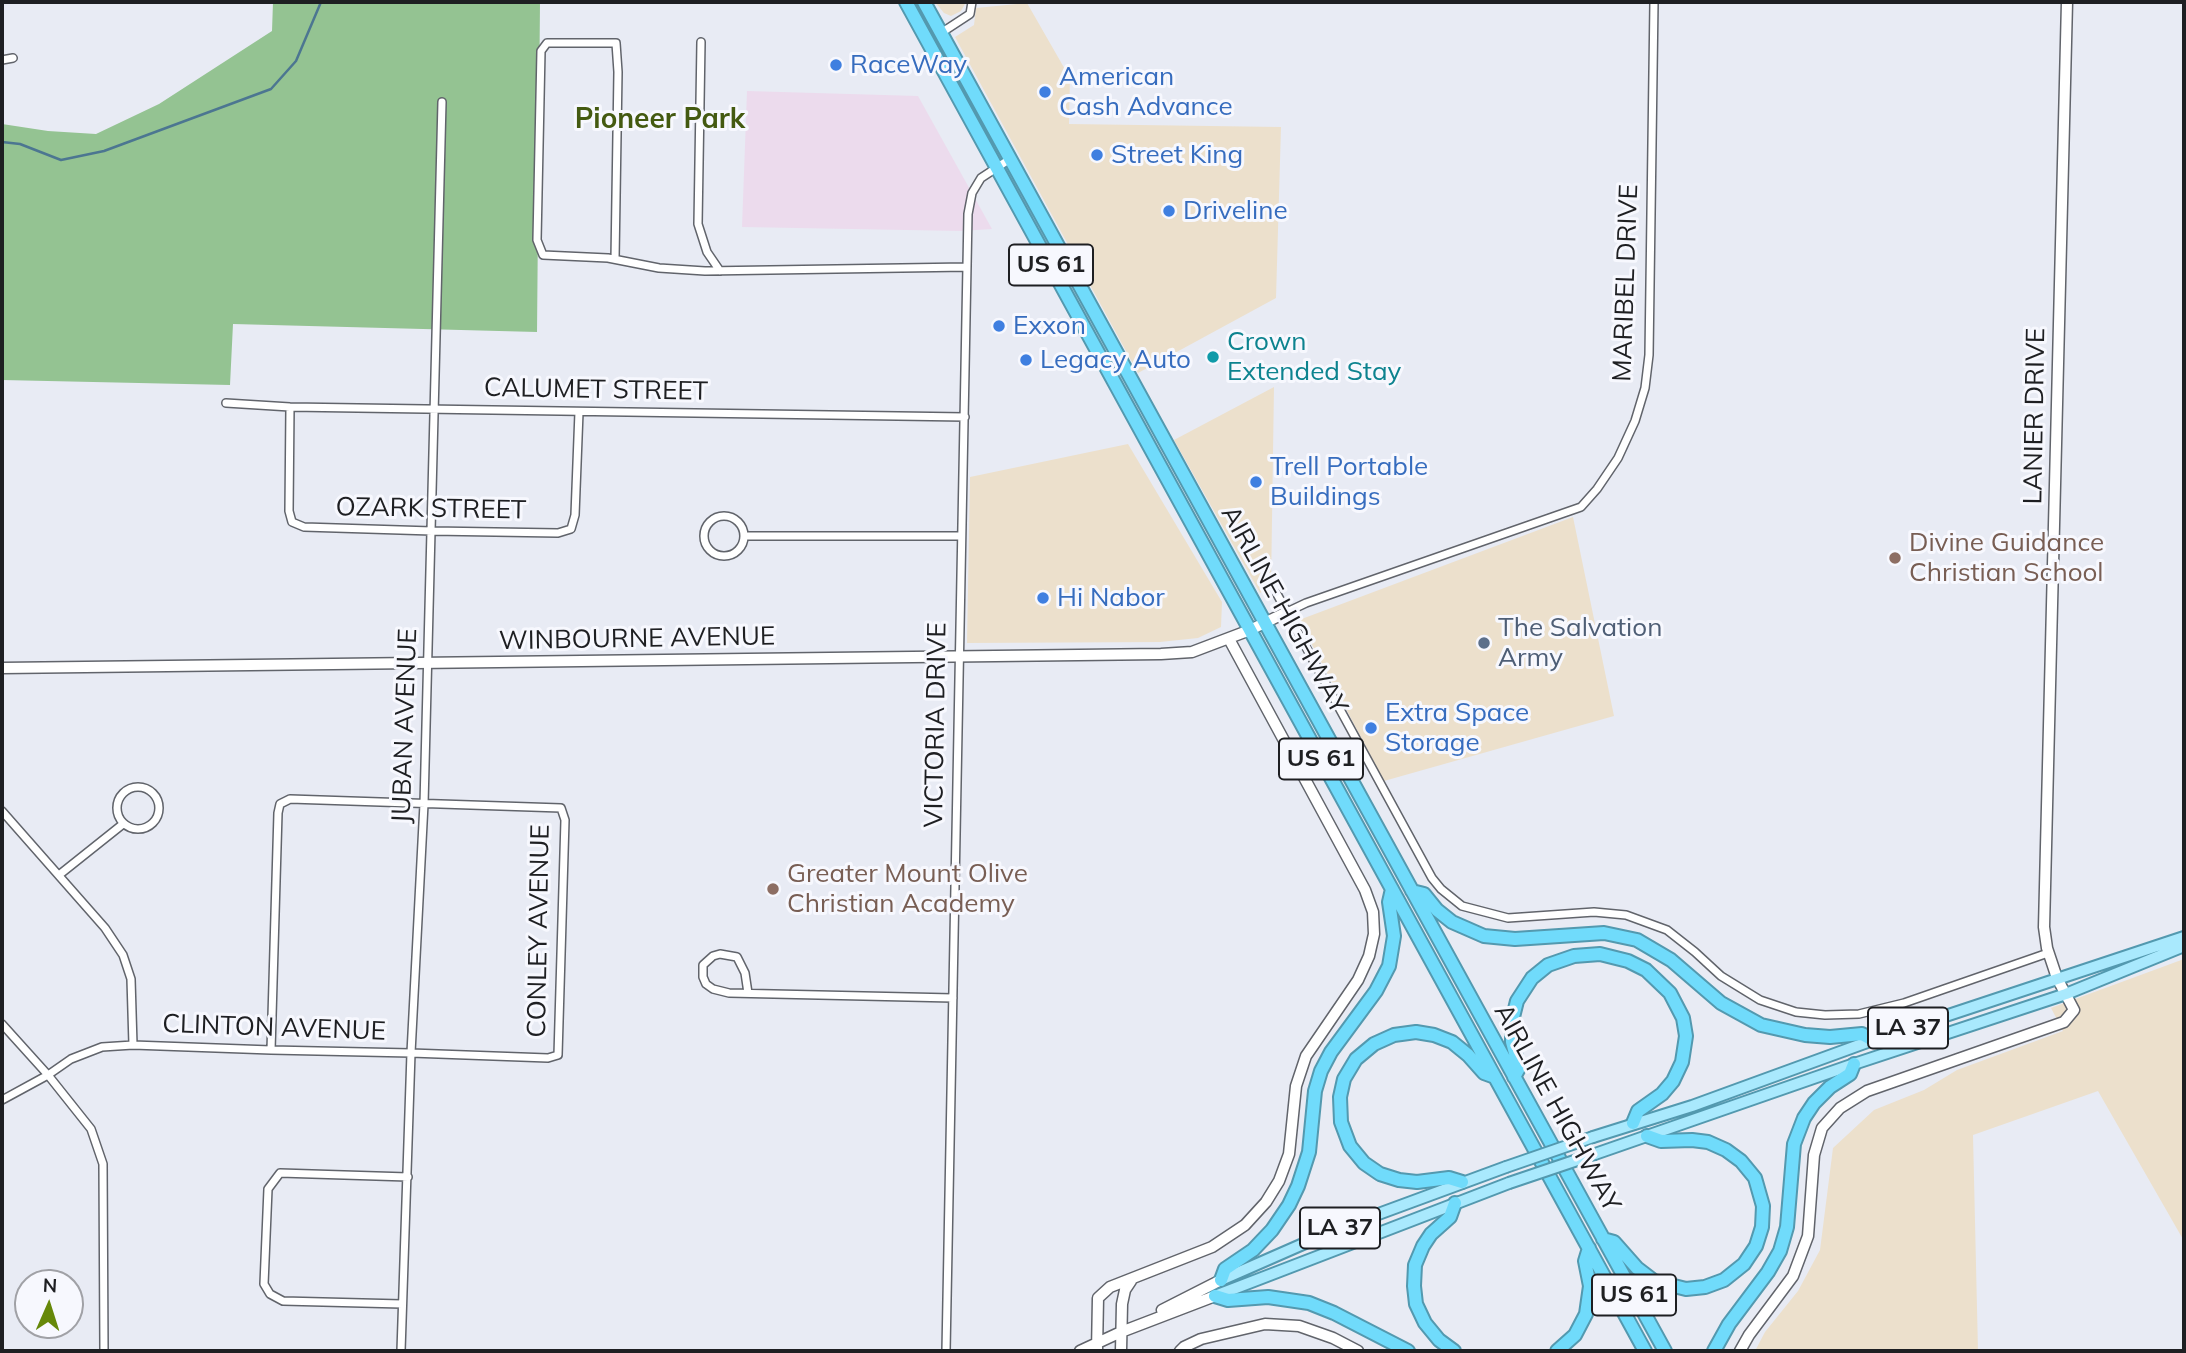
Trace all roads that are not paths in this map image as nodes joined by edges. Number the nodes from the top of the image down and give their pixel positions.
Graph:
1 (906, 2) edge
2 (924, 2) edge
3 (972, 2) edge
4 (1654, 2) edge
5 (2067, 2) edge
6 (941, 33) junction
7 (925, 37) junction
8 (701, 42) dead end
9 (13, 58) dead end
10 (2, 60) edge
11 (442, 102) dead end
12 (1010, 159) junction
13 (996, 166) junction
14 (615, 258) junction
15 (967, 267) junction
16 (720, 271) junction
17 (1142, 400) junction
18 (226, 403) dead end
19 (290, 407) junction
20 (1129, 407) junction
21 (434, 408) junction
22 (579, 412) junction
23 (965, 417) junction
24 (432, 531) junction
25 (745, 536) junction
26 (960, 536) junction
27 (1277, 594) dead end
28 (1287, 612) junction
29 (1266, 623) junction
30 (1250, 630) junction
31 (1230, 639) junction
32 (958, 656) junction
33 (428, 663) junction
34 (2, 668) edge
35 (424, 804) junction
36 (2, 811) edge
37 (123, 824) junction
38 (60, 875) junction
39 (1392, 888) junction
40 (1412, 891) junction
41 (2184, 937) edge
42 (2184, 946) edge
43 (2048, 953) junction
44 (2057, 978) junction
45 (748, 993) junction
46 (2066, 994) junction
47 (953, 998) junction
48 (2, 1024) edge
49 (1872, 1040) junction
50 (133, 1045) junction
51 (271, 1050) junction
52 (411, 1053) junction
53 (558, 1055) joint
54 (1854, 1064) junction
55 (48, 1075) junction
56 (1495, 1077) junction
57 (1514, 1077) junction
58 (2, 1100) edge
59 (1633, 1123) junction
60 (1647, 1136) junction
61 (408, 1177) junction
62 (1462, 1182) junction
63 (1455, 1203) junction
64 (1603, 1239) junction
65 (1590, 1248) junction
66 (1132, 1280) junction
67 (1221, 1280) junction
68 (1215, 1296) junction
69 (402, 1304) junction
70 (1121, 1332) junction
71 (1097, 1347) edge
72 (104, 1351) edge
73 (401, 1351) edge
74 (946, 1351) edge
75 (1080, 1351) edge
76 (1121, 1351) edge
77 (1180, 1351) edge
78 (1358, 1351) edge
79 (1408, 1351) edge
80 (1454, 1351) edge
81 (1557, 1351) edge
82 (1645, 1351) edge
83 (1665, 1351) edge
84 (1714, 1351) edge
85 (1740, 1351) edge

1 - 7 highway, AIRLINE HIGHWAY / US 61
2 - 6 highway, AIRLINE HIGHWAY / US 61
3 - 6 street
4 - 28 street, MARIBEL DRIVE
5 - 43 street, LANIER DRIVE
6 - 7 highway
6 - 12 highway, AIRLINE HIGHWAY / US 61
7 - 13 highway, AIRLINE HIGHWAY / US 61
8 - 16 street
9 - 10 street
11 - 21 street, JUBAN AVENUE
12 - 13 street, VICTORIA DRIVE
12 - 17 highway, AIRLINE HIGHWAY / US 61
13 - 15 street, VICTORIA DRIVE
13 - 20 highway, AIRLINE HIGHWAY / US 61
14 - 14 street
14 - 16 street
15 - 16 street
15 - 23 street, VICTORIA DRIVE
17 - 20 highway
17 - 29 highway, AIRLINE HIGHWAY / US 61
18 - 19 street, CALUMET STREET
19 - 21 street, CALUMET STREET
19 - 24 street, OZARK STREET
20 - 30 highway, AIRLINE HIGHWAY / US 61
21 - 22 street, CALUMET STREET
21 - 24 street, JUBAN AVENUE
22 - 23 street, CALUMET STREET
22 - 24 street, OZARK STREET
23 - 26 street, VICTORIA DRIVE
24 - 33 street, JUBAN AVENUE
25 - 25 street
25 - 26 street
26 - 32 street, VICTORIA DRIVE
27 - 28 street, AIRLINE HIGHWAY
28 - 29 street, MARIBEL DRIVE
28 - 43 street, AIRLINE HIGHWAY
29 - 30 street, WINBOURNE AVENUE
29 - 40 highway, AIRLINE HIGHWAY / US 61
30 - 31 street, WINBOURNE AVENUE
30 - 39 highway, AIRLINE HIGHWAY / US 61
31 - 32 street, WINBOURNE AVENUE
31 - 66 street
32 - 33 street, WINBOURNE AVENUE
32 - 47 street, VICTORIA DRIVE
33 - 34 street, WINBOURNE AVENUE
33 - 35 street, JUBAN AVENUE
35 - 51 street
35 - 52 street, JUBAN AVENUE
35 - 53 street, CONLEY AVENUE
36 - 38 street
37 - 37 street
37 - 38 street
38 - 50 street
39 - 56 highway, AIRLINE HIGHWAY / US 61
39 - 67 highway
40 - 49 highway
40 - 57 highway, AIRLINE HIGHWAY / US 61
41 - 44 main road, LA 37
42 - 46 main road, LA 37
43 - 44 street, LANIER DRIVE
44 - 46 street, LANIER DRIVE
44 - 49 main road, LA 37
45 - 45 street
45 - 47 street
46 - 54 main road, LA 37
46 - 85 street
47 - 74 street, VICTORIA DRIVE
48 - 55 street
49 - 59 main road, LA 37
50 - 51 street, CLINTON AVENUE
50 - 55 street, CLINTON AVENUE
51 - 52 street, CLINTON AVENUE
52 - 53 street, CLINTON AVENUE
52 - 61 street, JUBAN AVENUE
54 - 60 main road, LA 37
54 - 84 highway
55 - 58 street, CLINTON AVENUE
55 - 72 street
56 - 62 highway
56 - 65 highway, AIRLINE HIGHWAY / US 61
57 - 59 highway
57 - 64 highway, AIRLINE HIGHWAY / US 61
59 - 62 main road, LA 37, bridge
60 - 63 main road, LA 37, bridge
60 - 64 highway
61 - 69 street, JUBAN AVENUE
61 - 69 street
62 - 67 main road, LA 37
63 - 68 main road, LA 37
63 - 80 highway
64 - 83 highway, AIRLINE HIGHWAY / US 61
65 - 81 highway
65 - 82 highway, AIRLINE HIGHWAY / US 61
66 - 70 street
66 - 71 street
67 - 70 street, LA 37
68 - 70 street, LA 37
68 - 79 highway
69 - 73 street, JUBAN AVENUE
70 - 71 street, LA 37
70 - 76 street
71 - 75 street
77 - 78 street

